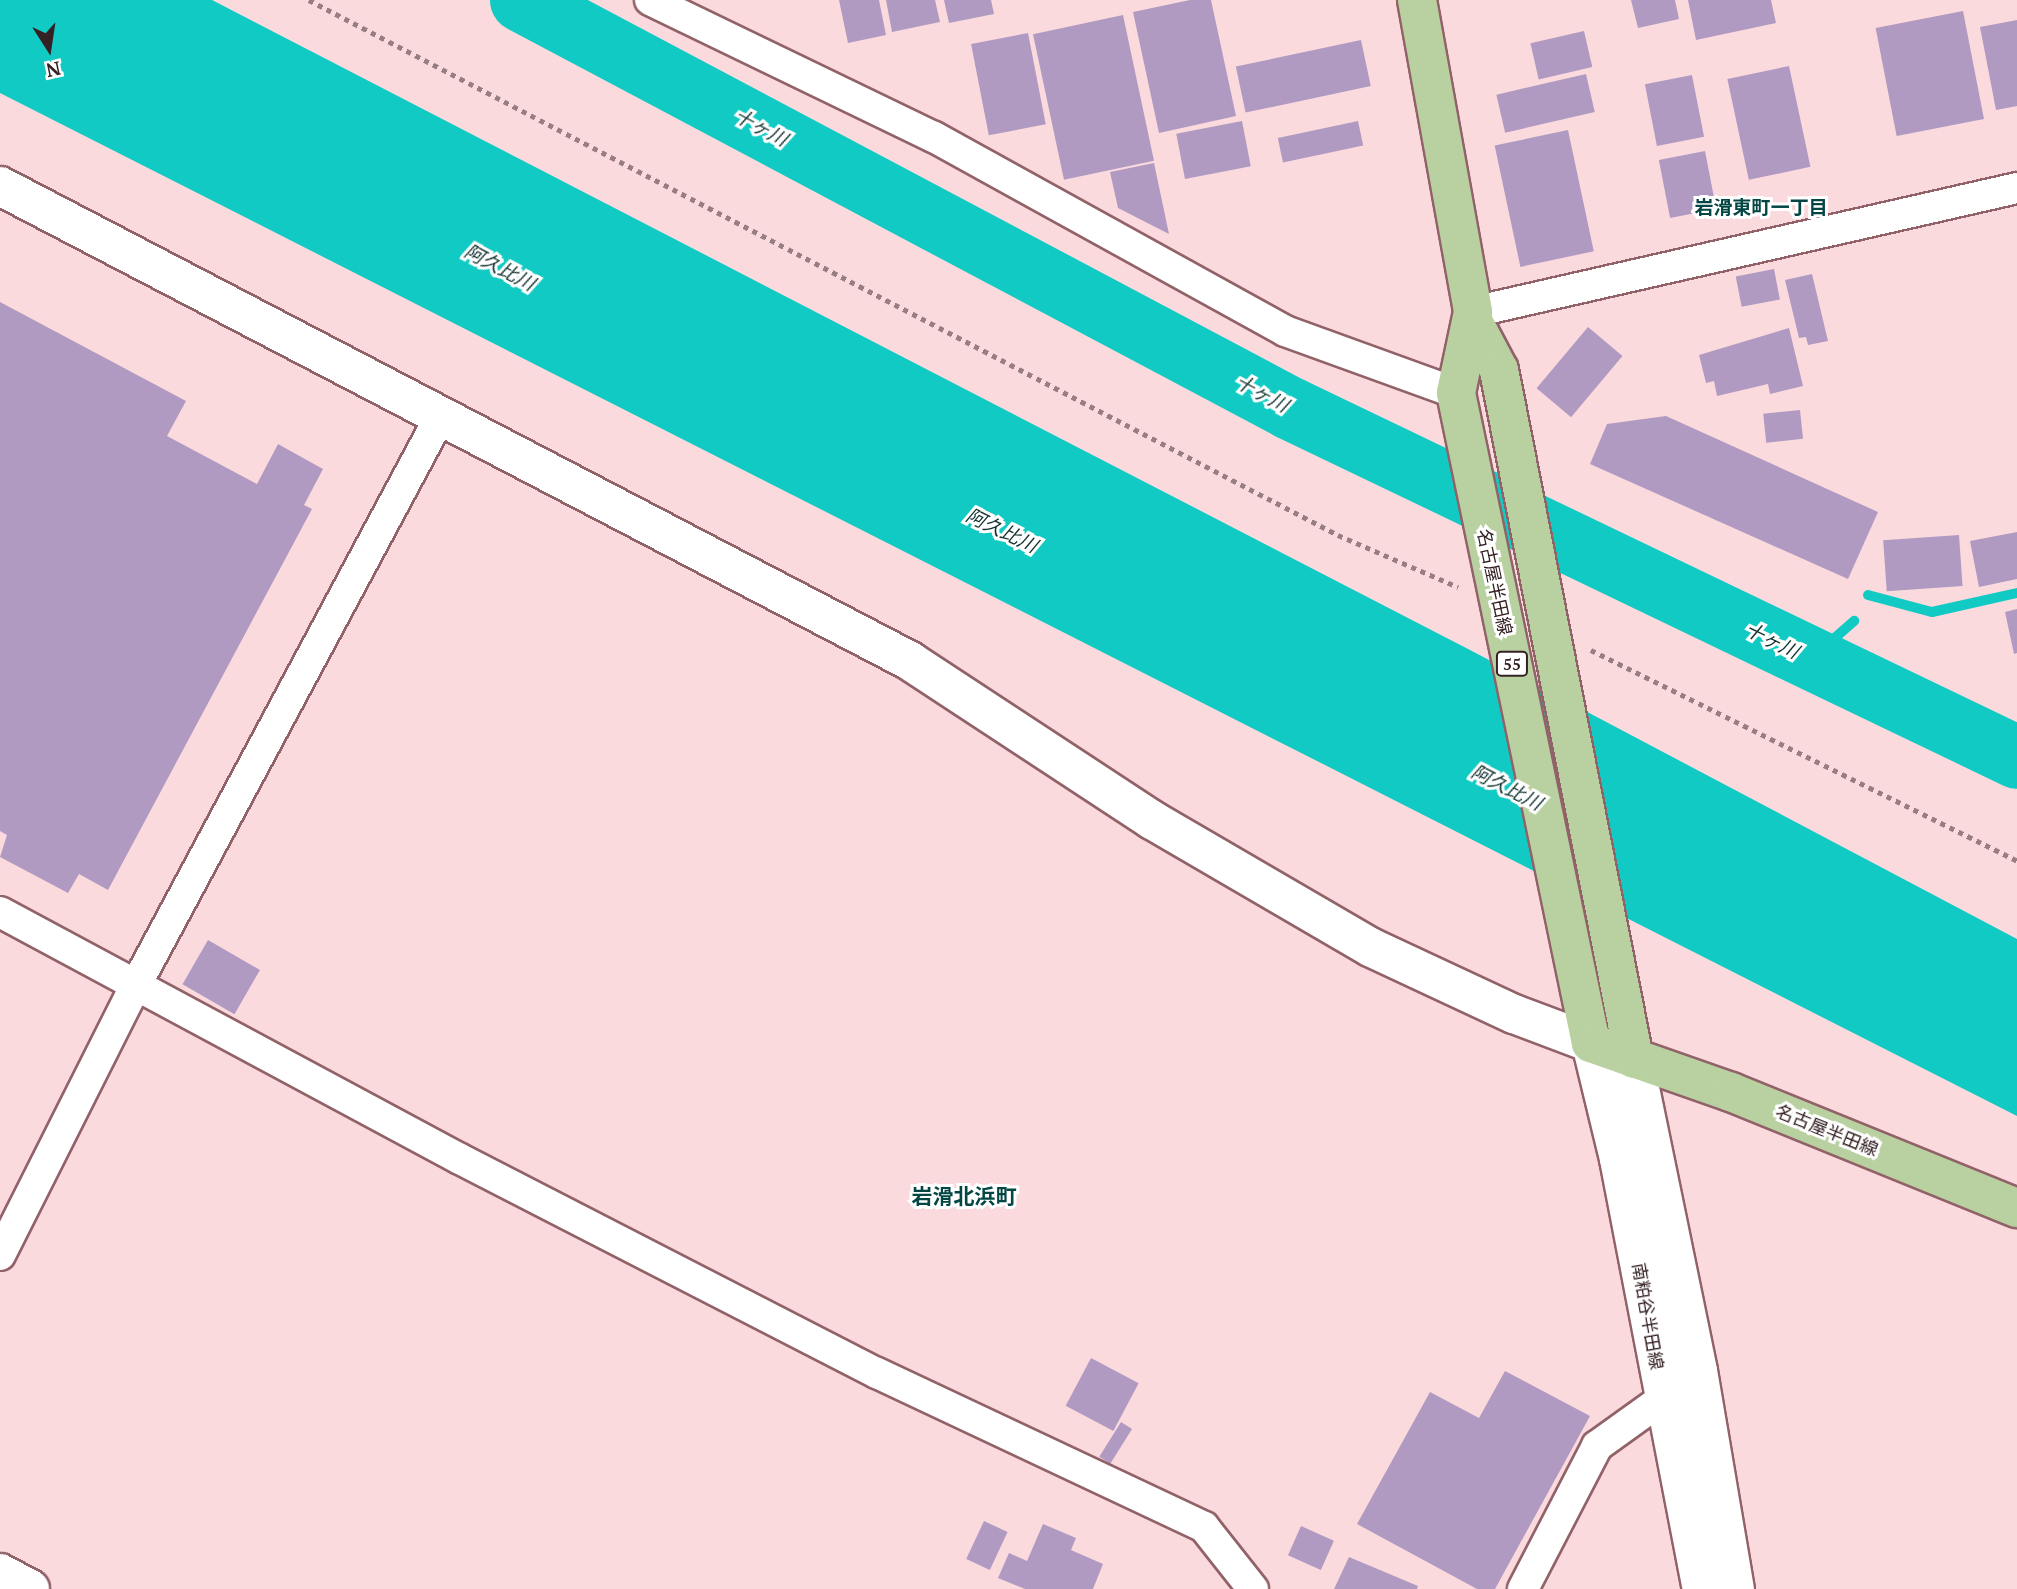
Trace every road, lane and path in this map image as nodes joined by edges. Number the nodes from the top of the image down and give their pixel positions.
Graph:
1 (309, 0) edge
2 (650, 0) edge
3 (1417, 0) edge
4 (0, 186) edge
5 (2017, 188) edge
6 (1473, 317) junction
7 (1456, 393) junction
8 (439, 419) junction
9 (1469, 588) dead end
10 (1550, 637) junction
11 (2017, 861) edge
12 (0, 912) edge
13 (137, 983) junction
14 (1591, 1043) junction
15 (1634, 1059) junction
16 (2017, 1209) edge
17 (0, 1255) edge
18 (1698, 1371) junction
19 (1663, 1399) junction
20 (0, 1573) edge
21 (30, 1589) edge
22 (1253, 1589) edge
23 (1523, 1589) edge
24 (1702, 1589) edge
25 (1735, 1589) edge

1 - 9 path
2 - 7 street
3 - 6 main road, 名古屋半田線 / 55
4 - 8 street
5 - 6 street
6 - 7 main road, 名古屋半田線 / 55
6 - 10 main road, 名古屋半田線 / 55
7 - 14 main road, 名古屋半田線 / 55
8 - 13 street
8 - 14 street
10 - 11 path
10 - 15 main road, 名古屋半田線 / 55
12 - 13 street
13 - 17 street
13 - 22 street
14 - 15 main road, 名古屋半田線
14 - 19 street, 南粕谷半田線
15 - 16 main road, 名古屋半田線
15 - 18 street, 南粕谷半田線
18 - 19 street
18 - 25 street, 南粕谷半田線
19 - 23 street
19 - 24 street, 南粕谷半田線
20 - 21 street

